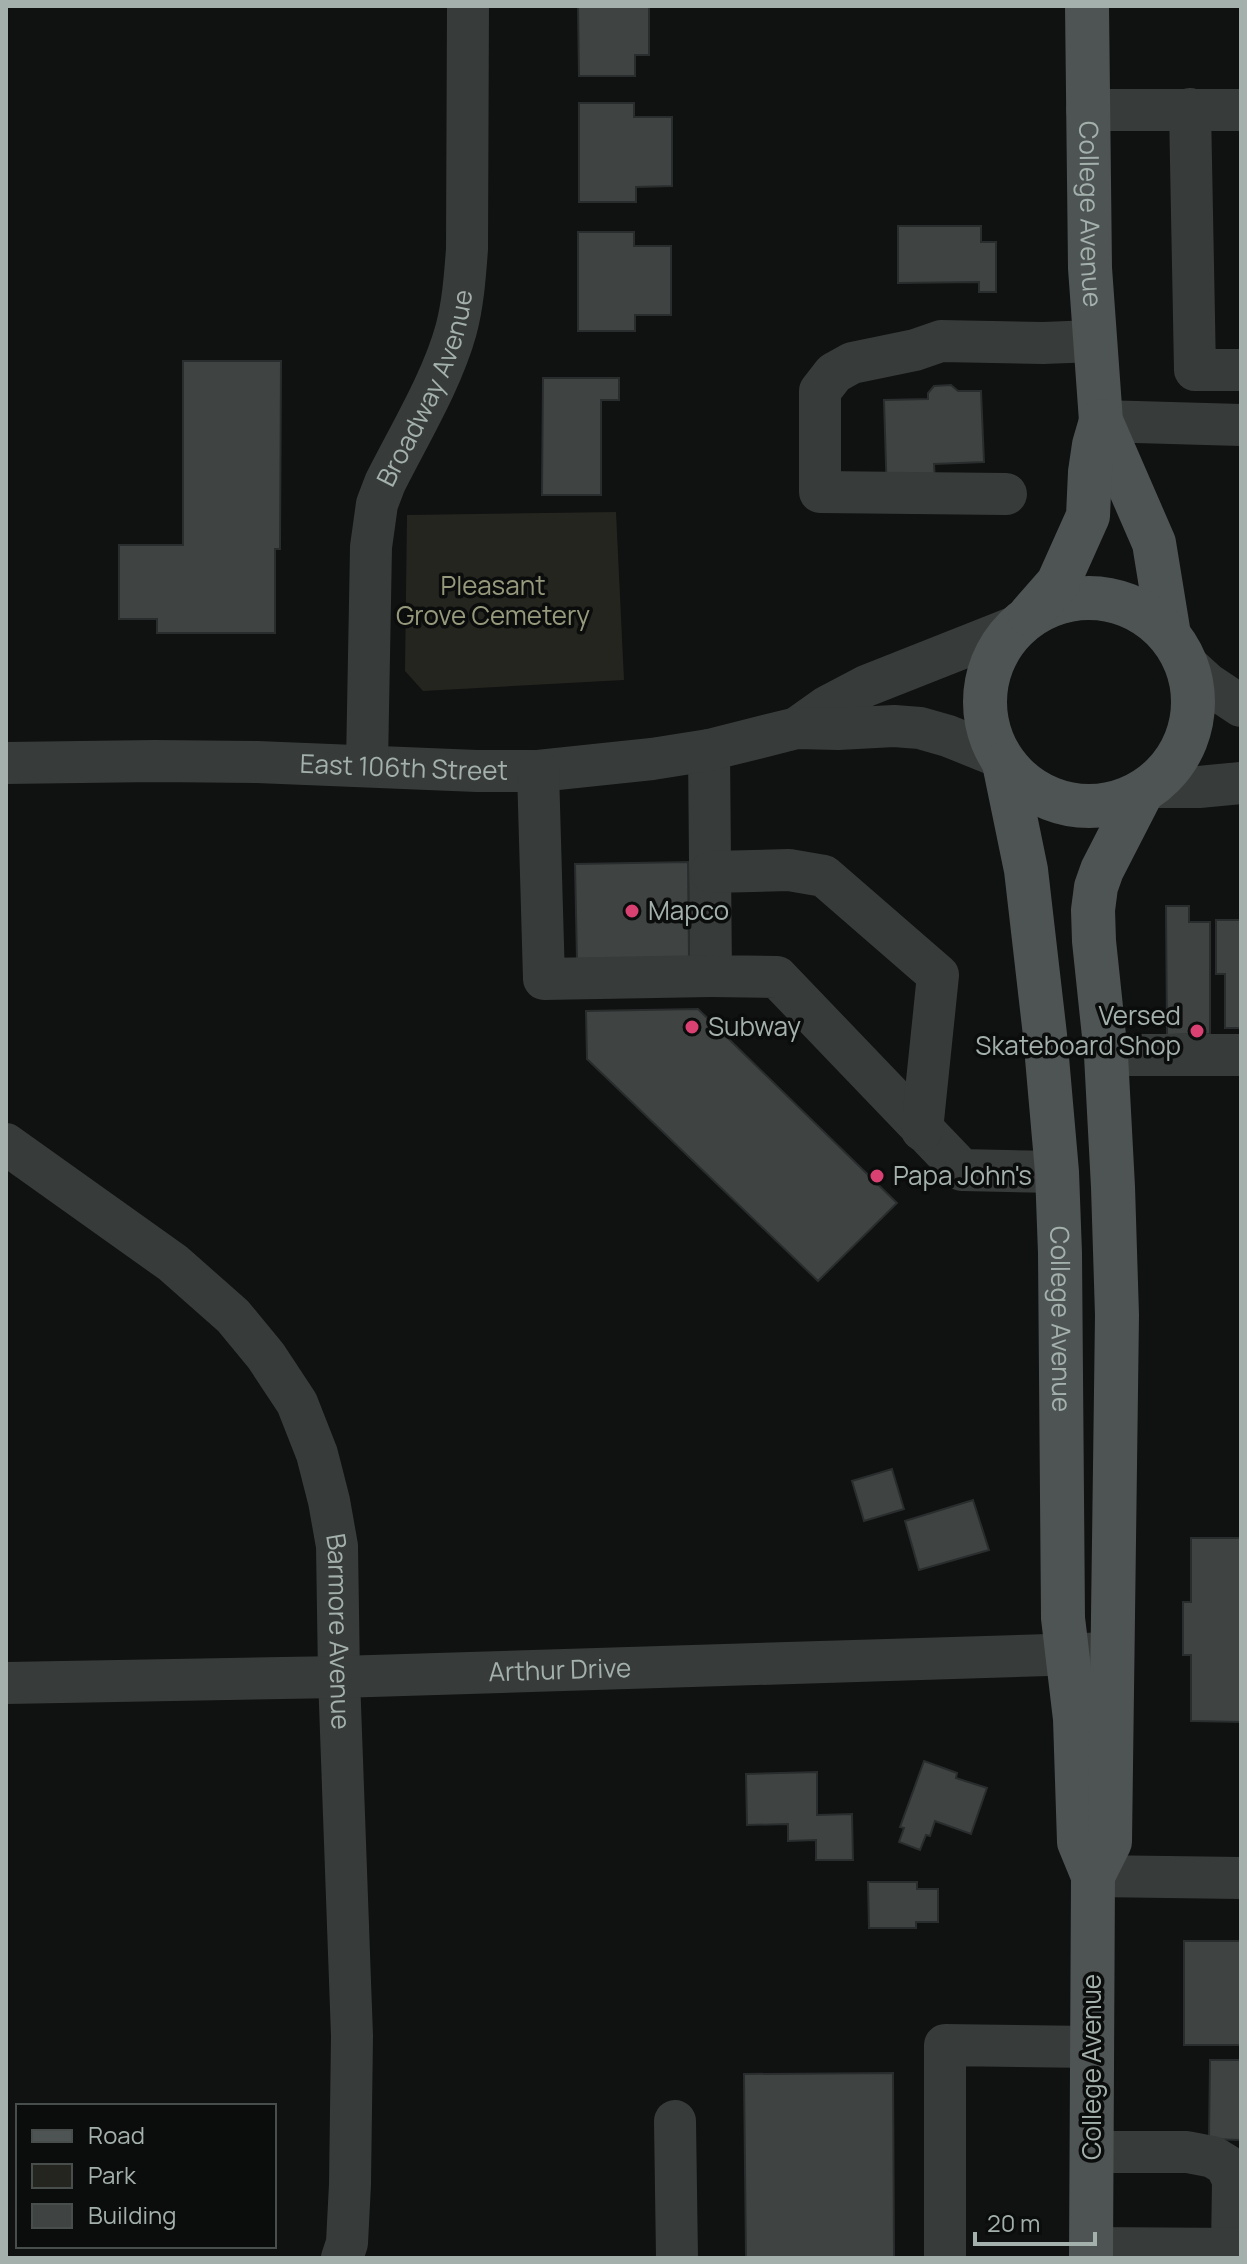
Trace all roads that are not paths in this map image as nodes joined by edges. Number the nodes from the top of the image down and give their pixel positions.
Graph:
1 (468, 6) edge
2 (1087, 6) edge
3 (1190, 109) junction
4 (1087, 110) junction
5 (1241, 110) edge
6 (1095, 341) junction
7 (1241, 370) edge
8 (1101, 421) junction
9 (1241, 425) edge
10 (1006, 494) dead end
11 (1023, 621) junction
12 (1178, 650) junction
13 (1241, 706) edge
14 (797, 728) junction
15 (709, 750) junction
16 (1002, 760) junction
17 (6, 763) edge
18 (367, 765) junction
19 (538, 771) junction
20 (1241, 783) edge
21 (1146, 790) junction
22 (711, 872) junction
23 (711, 976) junction
24 (1106, 1055) junction
25 (1241, 1055) edge
26 (922, 1130) junction
27 (6, 1144) edge
28 (1057, 1172) junction
29 (1113, 1653) junction
30 (1068, 1654) junction
31 (339, 1677) junction
32 (6, 1683) edge
33 (1093, 1876) junction
34 (1241, 1878) edge
35 (1092, 2047) junction
36 (675, 2121) dead end
37 (1091, 2152) junction
38 (1236, 2249) edge
39 (1091, 2253) edge
40 (342, 2258) edge
41 (677, 2258) edge
42 (945, 2258) edge

1 - 18 street, Broadway Avenue
2 - 4 main road, College Avenue
3 - 4 street
3 - 5 street
3 - 7 street
4 - 6 main road, College Avenue
6 - 8 main road, College Avenue
6 - 10 street
8 - 9 street
8 - 11 main road, College Avenue
8 - 12 main road, College Avenue
11 - 12 main road
11 - 14 street, East 106th Street
11 - 16 main road
12 - 13 street
12 - 21 main road
14 - 15 street, East 106th Street
14 - 16 street, East 106th Street
15 - 19 street, East 106th Street
15 - 22 street
16 - 21 main road
16 - 28 main road, College Avenue
17 - 18 street, East 106th Street
18 - 19 street, East 106th Street
19 - 23 street
20 - 21 street
21 - 24 main road, College Avenue
22 - 23 street
22 - 26 street
23 - 26 street
24 - 25 street
24 - 29 main road, College Avenue
26 - 28 street
27 - 31 street, Barmore Avenue
28 - 30 main road, College Avenue
29 - 30 street, Arthur Drive
29 - 33 main road, College Avenue
30 - 31 street, Arthur Drive
30 - 33 main road, College Avenue
31 - 32 street, Arthur Drive
31 - 40 street, Barmore Avenue
33 - 34 street
33 - 35 main road, College Avenue
35 - 37 main road, College Avenue
35 - 42 street
36 - 41 street
37 - 38 street
37 - 39 main road, College Avenue
38 - 39 street

